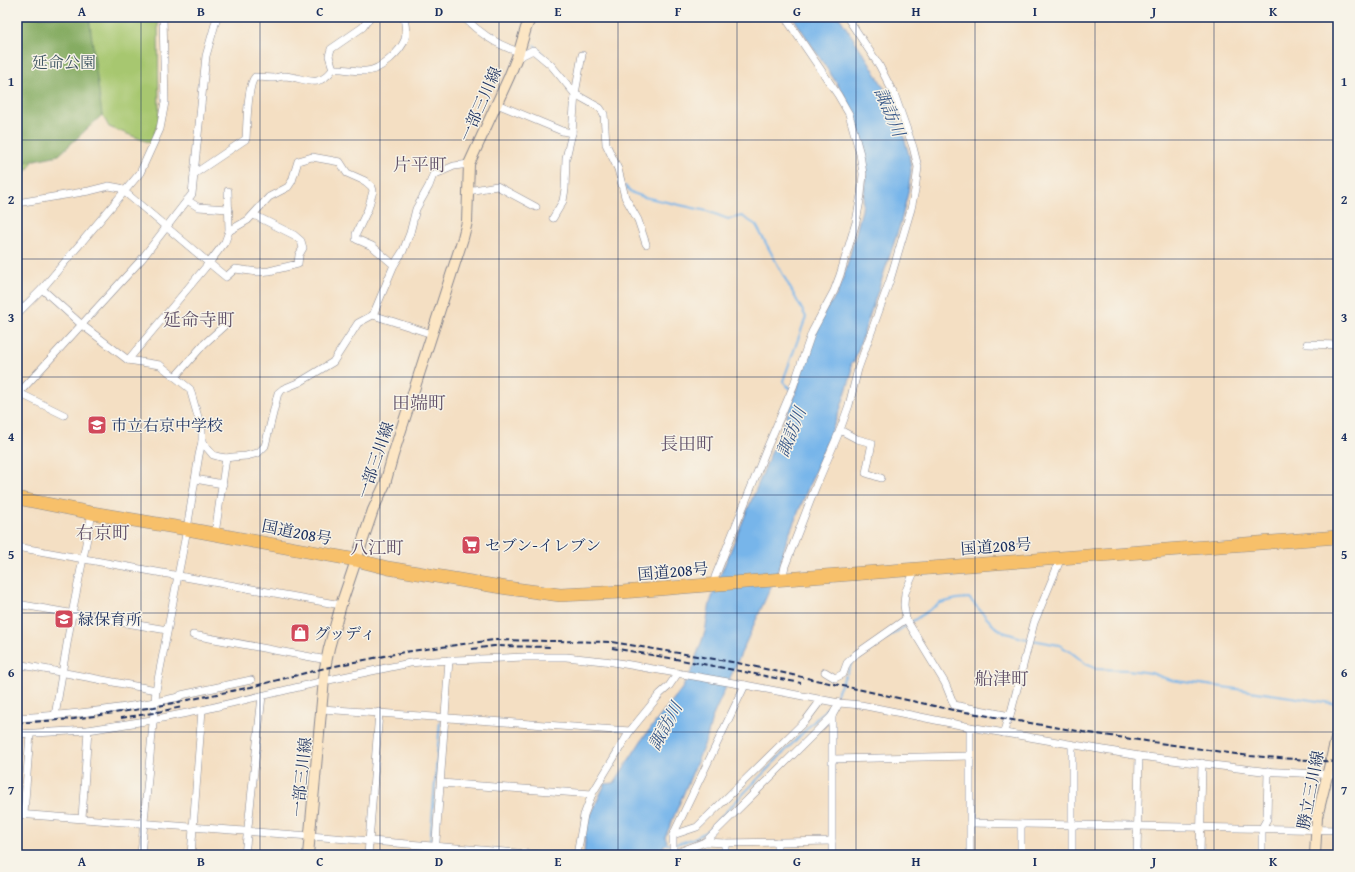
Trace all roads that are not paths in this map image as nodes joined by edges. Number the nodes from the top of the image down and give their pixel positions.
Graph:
1 (164, 17) edge
2 (218, 17) edge
3 (370, 17) edge
4 (404, 17) edge
5 (464, 17) edge
6 (470, 17) edge
7 (531, 17) edge
8 (785, 17) edge
9 (847, 17) edge
10 (485, 36) junction
11 (518, 55) junction
12 (582, 55) dead end
13 (332, 69) junction
14 (575, 94) junction
15 (497, 104) junction
16 (572, 133) junction
17 (469, 164) junction
18 (194, 174) junction
19 (228, 191) dead end
20 (468, 191) junction
21 (124, 192) junction
22 (187, 200) junction
23 (17, 203) edge
24 (536, 207) dead end
25 (229, 209) junction
26 (254, 215) junction
27 (553, 218) dead end
28 (166, 227) junction
29 (229, 231) junction
30 (646, 244) dead end
31 (209, 263) junction
32 (394, 265) junction
33 (42, 289) junction
34 (17, 314) edge
35 (373, 315) junction
36 (82, 325) junction
37 (225, 325) dead end
38 (432, 334) junction
39 (1307, 344) dead end
40 (1338, 345) edge
41 (128, 360) junction
42 (175, 377) junction
43 (18, 392) edge
44 (17, 402) edge
45 (64, 415) dead end
46 (840, 430) junction
47 (202, 442) junction
48 (226, 458) junction
49 (881, 478) dead end
50 (195, 479) junction
51 (223, 484) junction
52 (17, 498) edge
53 (92, 513) junction
54 (187, 529) junction
55 (215, 534) junction
56 (1338, 537) edge
57 (17, 547) edge
58 (1061, 558) junction
59 (83, 559) junction
60 (356, 560) junction
61 (915, 570) junction
62 (177, 575) junction
63 (778, 580) junction
64 (716, 584) junction
65 (17, 604) edge
66 (340, 605) junction
67 (72, 614) junction
68 (906, 619) junction
69 (167, 630) junction
70 (193, 636) dead end
71 (327, 660) junction
72 (449, 660) junction
73 (17, 664) edge
74 (62, 672) junction
75 (825, 672) dead end
76 (678, 673) junction
77 (251, 680) dead end
78 (324, 682) junction
79 (745, 685) junction
80 (156, 690) junction
81 (262, 696) junction
82 (821, 700) junction
83 (154, 702) junction
84 (839, 703) junction
85 (322, 709) junction
86 (202, 710) junction
87 (379, 712) junction
88 (55, 716) junction
89 (832, 716) junction
90 (1010, 716) junction
91 (446, 717) junction
92 (17, 718) edge
93 (152, 720) junction
94 (970, 727) junction
95 (88, 730) junction
96 (1338, 731) edge
97 (630, 732) junction
98 (17, 734) edge
99 (30, 734) junction
100 (1004, 734) junction
101 (1072, 745) junction
102 (970, 756) junction
103 (1139, 756) junction
104 (833, 759) junction
105 (1202, 763) junction
106 (1268, 771) junction
107 (1327, 775) junction
108 (1338, 775) edge
109 (441, 783) junction
110 (592, 794) junction
111 (21, 814) edge
112 (82, 818) junction
113 (970, 823) junction
114 (143, 824) junction
115 (1021, 824) junction
116 (1072, 825) junction
117 (1138, 826) junction
118 (193, 828) junction
119 (1200, 828) junction
120 (1262, 828) junction
121 (1316, 830) junction
122 (1338, 830) edge
123 (248, 832) junction
124 (673, 835) junction
125 (310, 836) junction
126 (369, 841) junction
127 (832, 841) junction
128 (705, 842) junction
129 (777, 842) junction
130 (725, 843) junction
131 (435, 847) junction
132 (492, 853) edge
133 (141, 855) edge
134 (191, 855) edge
135 (245, 855) edge
136 (308, 855) edge
137 (368, 855) edge
138 (435, 855) edge
139 (541, 855) edge
140 (577, 855) edge
141 (672, 855) edge
142 (725, 855) edge
143 (777, 855) edge
144 (832, 855) edge
145 (970, 855) edge
146 (1021, 855) edge
147 (1072, 855) edge
148 (1138, 855) edge
149 (1200, 855) edge
150 (1262, 855) edge
151 (1315, 855) edge

1 - 21 street
2 - 18 street
3 - 13 street
4 - 13 street
5 - 10 street
6 - 10 street
7 - 11 main road, 一部三川線
8 - 64 street
9 - 46 street
10 - 11 street
11 - 14 street
11 - 15 main road, 一部三川線
12 - 14 street
13 - 18 street
14 - 16 street
14 - 30 street
15 - 16 street
15 - 17 main road, 一部三川線
16 - 27 street
17 - 20 main road, 一部三川線
17 - 32 street
18 - 22 street
19 - 25 street
20 - 24 street
20 - 38 main road, 一部三川線
21 - 23 street
21 - 28 street
21 - 33 street
22 - 25 street
22 - 28 street
25 - 29 street
26 - 29 street
26 - 31 street
26 - 32 street
28 - 31 street
28 - 36 street
29 - 31 street
31 - 41 street
32 - 35 street
33 - 34 street
33 - 36 street
35 - 38 street
35 - 48 street
36 - 41 street
36 - 43 street
37 - 42 street
38 - 60 main road, 一部三川線
39 - 40 street
41 - 42 street
42 - 47 street
43 - 44 street
43 - 45 street
46 - 49 street
46 - 63 street
47 - 48 street
47 - 50 street
48 - 51 street
50 - 51 street
50 - 54 street
51 - 55 street
52 - 53 highway, 国道208号
53 - 54 highway, 国道208号
53 - 59 street
54 - 55 highway, 国道208号
54 - 62 street
55 - 60 highway, 国道208号
56 - 58 highway, 国道208号
57 - 59 street
58 - 61 highway, 国道208号
58 - 90 street
59 - 62 street
59 - 67 street
60 - 64 highway, 国道208号
60 - 66 main road, 一部三川線
61 - 63 highway, 国道208号
61 - 68 street
62 - 66 street
62 - 69 street
63 - 64 highway, 国道208号
65 - 67 street
66 - 71 main road, 一部三川線
67 - 69 street
67 - 74 street
68 - 75 street
68 - 90 street
69 - 80 street
70 - 71 street
71 - 78 main road, 一部三川線
72 - 76 street
72 - 78 street
72 - 91 street
73 - 74 street
74 - 80 street
74 - 88 street
76 - 79 street
76 - 97 street
77 - 83 street
78 - 81 street
78 - 85 main road, 一部三川線
79 - 82 street
79 - 124 street
80 - 83 street
81 - 86 street
81 - 123 street
82 - 84 street
82 - 124 street
83 - 88 street
83 - 93 street
84 - 89 street
84 - 94 street
85 - 87 street
85 - 125 main road, 一部三川線
86 - 93 street
86 - 118 street
87 - 91 street
87 - 126 street
88 - 92 street
89 - 104 street
89 - 128 street
90 - 100 street
91 - 97 street
91 - 109 street
93 - 95 street
93 - 114 street
94 - 100 street
94 - 102 street
95 - 99 street
95 - 112 street
96 - 107 main road, 勝立三川線
97 - 110 street
98 - 99 street
99 - 111 street
100 - 101 street
101 - 103 street
101 - 116 street
102 - 104 street
102 - 113 street
103 - 105 street
103 - 117 street
104 - 127 street
105 - 106 street
105 - 119 street
106 - 107 street
106 - 120 street
107 - 108 street
107 - 121 main road, 勝立三川線
109 - 110 street
109 - 131 street
110 - 140 street
111 - 112 street
112 - 114 street
113 - 115 street
113 - 145 street
114 - 118 street
114 - 133 street
115 - 116 street
115 - 146 street
116 - 117 street
116 - 147 street
117 - 119 street
117 - 148 street
118 - 123 street
118 - 134 street
119 - 120 street
119 - 149 street
120 - 121 street
120 - 150 street
121 - 122 street
121 - 151 main road, 勝立三川線
123 - 125 street
123 - 135 street
124 - 141 street
125 - 126 street
125 - 136 main road, 一部三川線
126 - 131 street
126 - 137 street
127 - 129 street
127 - 144 street
128 - 130 street
128 - 141 street
129 - 130 street
129 - 143 street
130 - 142 street
131 - 132 street
131 - 138 street
132 - 139 street

